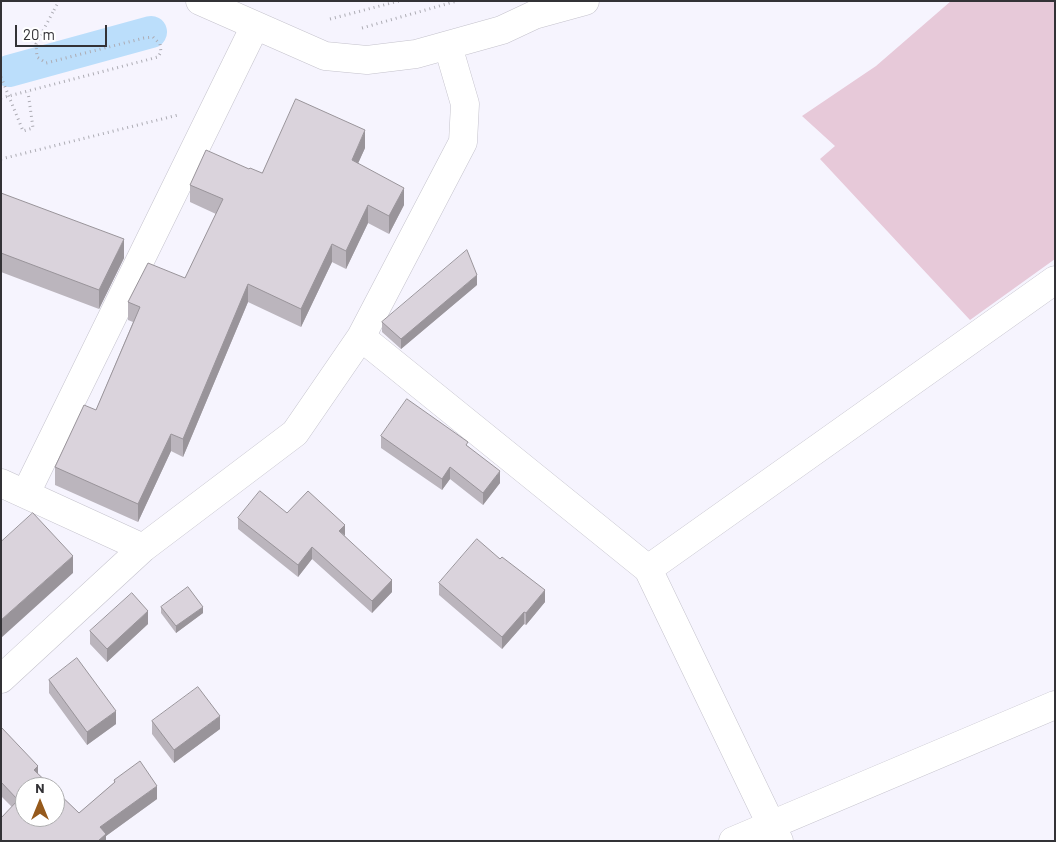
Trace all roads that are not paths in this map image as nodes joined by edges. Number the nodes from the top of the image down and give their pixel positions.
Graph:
1 (200, 1) edge
2 (585, 1) edge
3 (537, 8) edge
4 (255, 26) junction
5 (448, 46) junction
6 (1055, 280) edge
7 (361, 337) junction
8 (1, 483) edge
9 (26, 493) junction
10 (143, 548) junction
11 (648, 569) junction
12 (1, 679) edge
13 (1055, 706) edge
14 (776, 832) edge
15 (733, 841) edge

1 - 4 street
2 - 3 street
3 - 5 street
4 - 5 street
4 - 9 street
5 - 7 street
6 - 11 street
7 - 10 street
7 - 11 street
8 - 9 street
9 - 10 street
10 - 12 street
11 - 14 street
13 - 14 street
14 - 15 street

